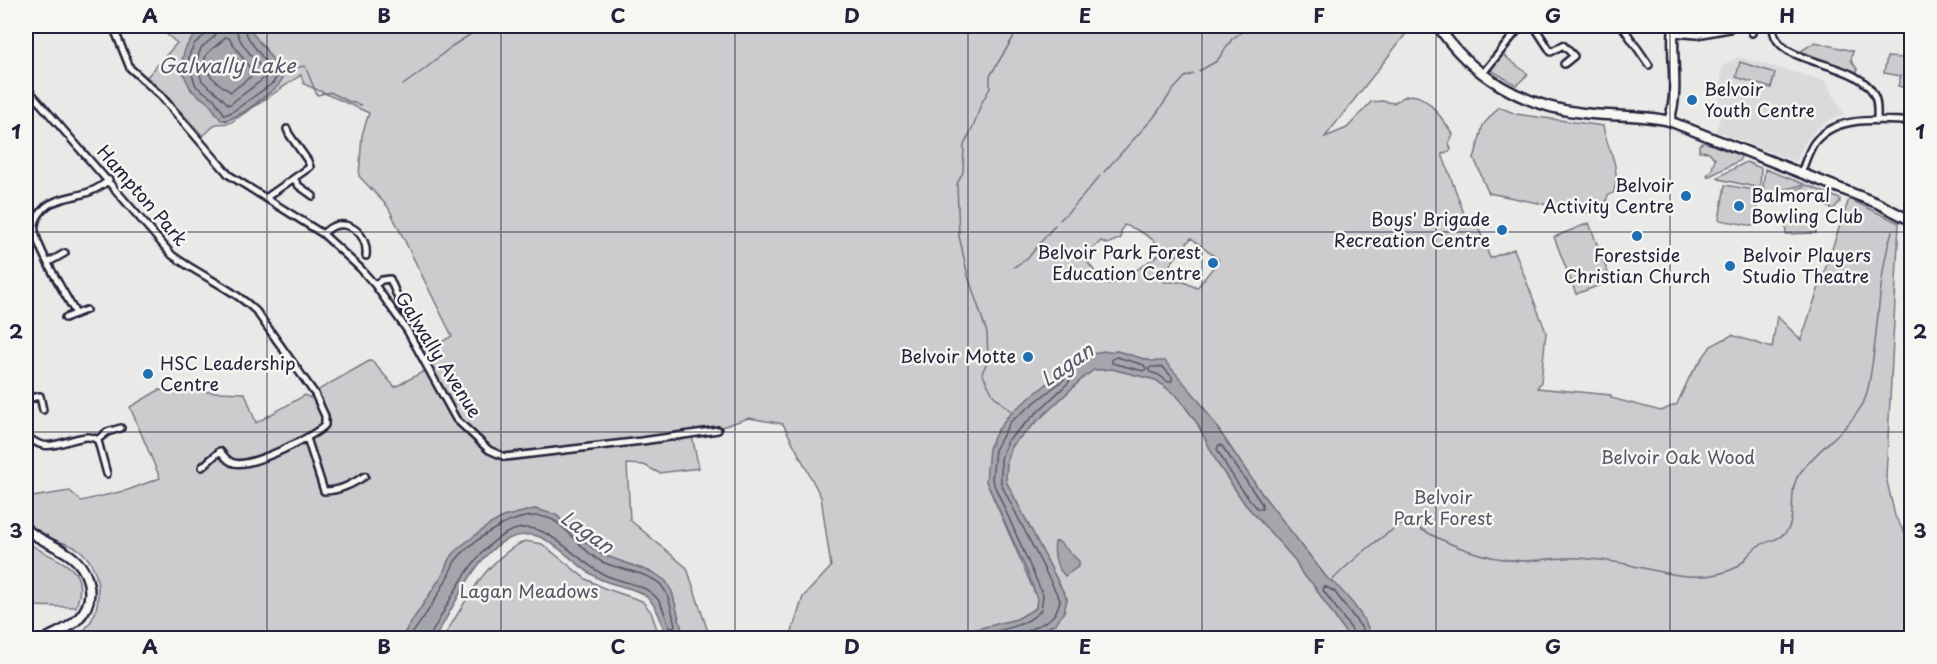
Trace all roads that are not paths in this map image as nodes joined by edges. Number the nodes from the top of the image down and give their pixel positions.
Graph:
1 (113, 26) edge
2 (1438, 26) edge
3 (1500, 26) edge
4 (1521, 26) edge
5 (1534, 26) edge
6 (1582, 26) edge
7 (1590, 26) edge
8 (1622, 26) edge
9 (1751, 26) edge
10 (1773, 26) edge
11 (1674, 29) edge
12 (1730, 29) dead end
13 (1752, 33) dead end
14 (1512, 35) junction
15 (1564, 64) dead end
16 (1649, 65) dead end
17 (1483, 73) junction
18 (26, 87) edge
19 (1669, 121) junction
20 (1877, 121) junction
21 (1911, 121) edge
22 (287, 129) dead end
23 (1800, 173) junction
24 (294, 179) junction
25 (109, 180) junction
26 (310, 186) dead end
27 (306, 192) junction
28 (313, 196) dead end
29 (267, 197) junction
30 (1911, 221) edge
31 (323, 234) junction
32 (357, 252) dead end
33 (65, 253) dead end
34 (49, 262) junction
35 (375, 285) junction
36 (86, 310) dead end
37 (76, 314) junction
38 (65, 318) dead end
39 (432, 341) dead end
40 (26, 399) edge
41 (43, 410) dead end
42 (121, 428) dead end
43 (718, 430) dead end
44 (26, 436) edge
45 (307, 438) junction
46 (97, 440) junction
47 (202, 467) dead end
48 (106, 474) dead end
49 (365, 476) dead end
50 (26, 529) edge
51 (47, 639) edge

1 - 29 street, Galwally Avenue
2 - 17 street
3 - 14 street
4 - 14 street
5 - 15 street
6 - 7 street
8 - 16 street
9 - 13 street
10 - 20 street
11 - 12 street
11 - 19 street
14 - 17 street
17 - 19 street
18 - 25 street, Hampton Park
19 - 23 street
20 - 21 street
20 - 23 street
22 - 24 street
23 - 30 street
24 - 27 street
24 - 29 street
25 - 34 street
25 - 45 street, Hampton Park
26 - 27 street
27 - 28 street
29 - 31 street, Galwally Avenue
31 - 32 street
31 - 35 street, Galwally Avenue
33 - 34 street
34 - 37 street
35 - 39 street
35 - 43 street, Galwally Avenue
36 - 37 street
37 - 38 street
40 - 41 street
42 - 46 street
44 - 46 street
45 - 47 street
45 - 49 street
46 - 48 street
50 - 51 street

